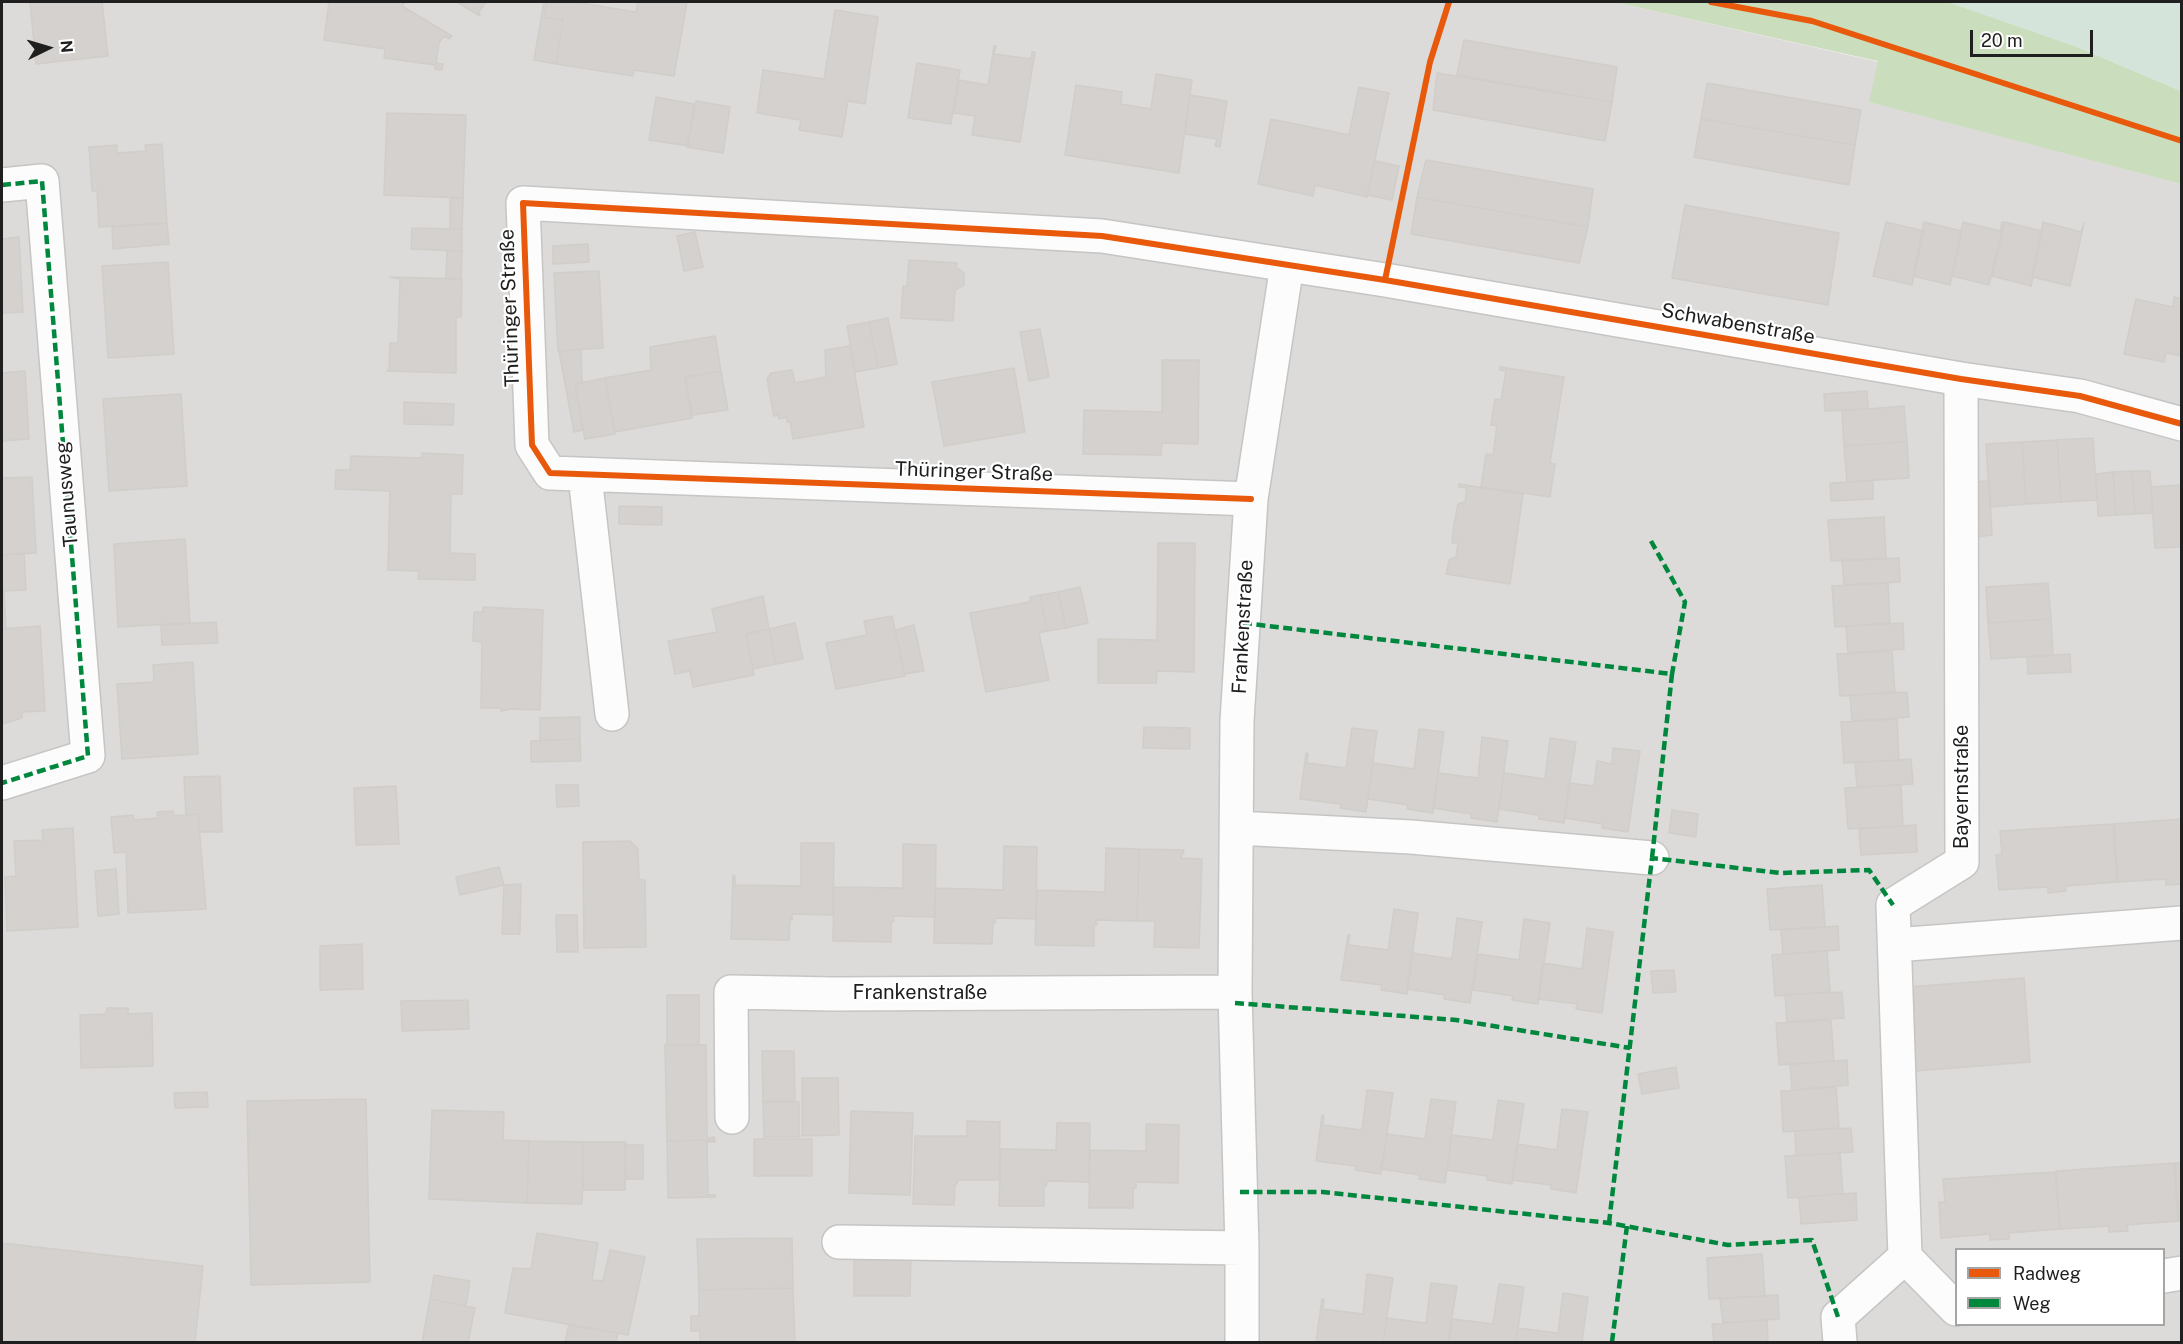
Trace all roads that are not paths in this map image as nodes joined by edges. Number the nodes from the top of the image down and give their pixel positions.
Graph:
1 (2, 185) edge
2 (1287, 265) junction
3 (1961, 379) junction
4 (2181, 424) edge
5 (585, 476) junction
6 (1251, 499) junction
7 (612, 714) dead end
8 (2, 783) edge
9 (1237, 828) junction
10 (1652, 858) dead end
11 (2181, 923) edge
12 (1895, 945) junction
13 (1235, 992) junction
14 (732, 1117) dead end
15 (839, 1242) dead end
16 (1242, 1248) junction
17 (1905, 1257) junction
18 (2181, 1273) edge
19 (2165, 1276) edge
20 (1955, 1308) edge
21 (1242, 1342) edge
22 (1840, 1342) edge

1 - 8 street, Taunusweg
2 - 3 street, Schwabenstraße
2 - 5 street, Thüringer Straße
2 - 6 street, Frankenstraße
3 - 4 street, Schwabenstraße
3 - 12 street, Bayernstraße
5 - 6 street, Thüringer Straße
5 - 7 street
6 - 9 street, Frankenstraße
9 - 10 street
9 - 13 street, Frankenstraße
11 - 12 street
12 - 17 street, Bayernstraße
13 - 14 street, Frankenstraße
13 - 16 street, Frankenstraße
15 - 16 street
16 - 21 street, Frankenstraße
17 - 20 street
17 - 22 street
18 - 19 street

